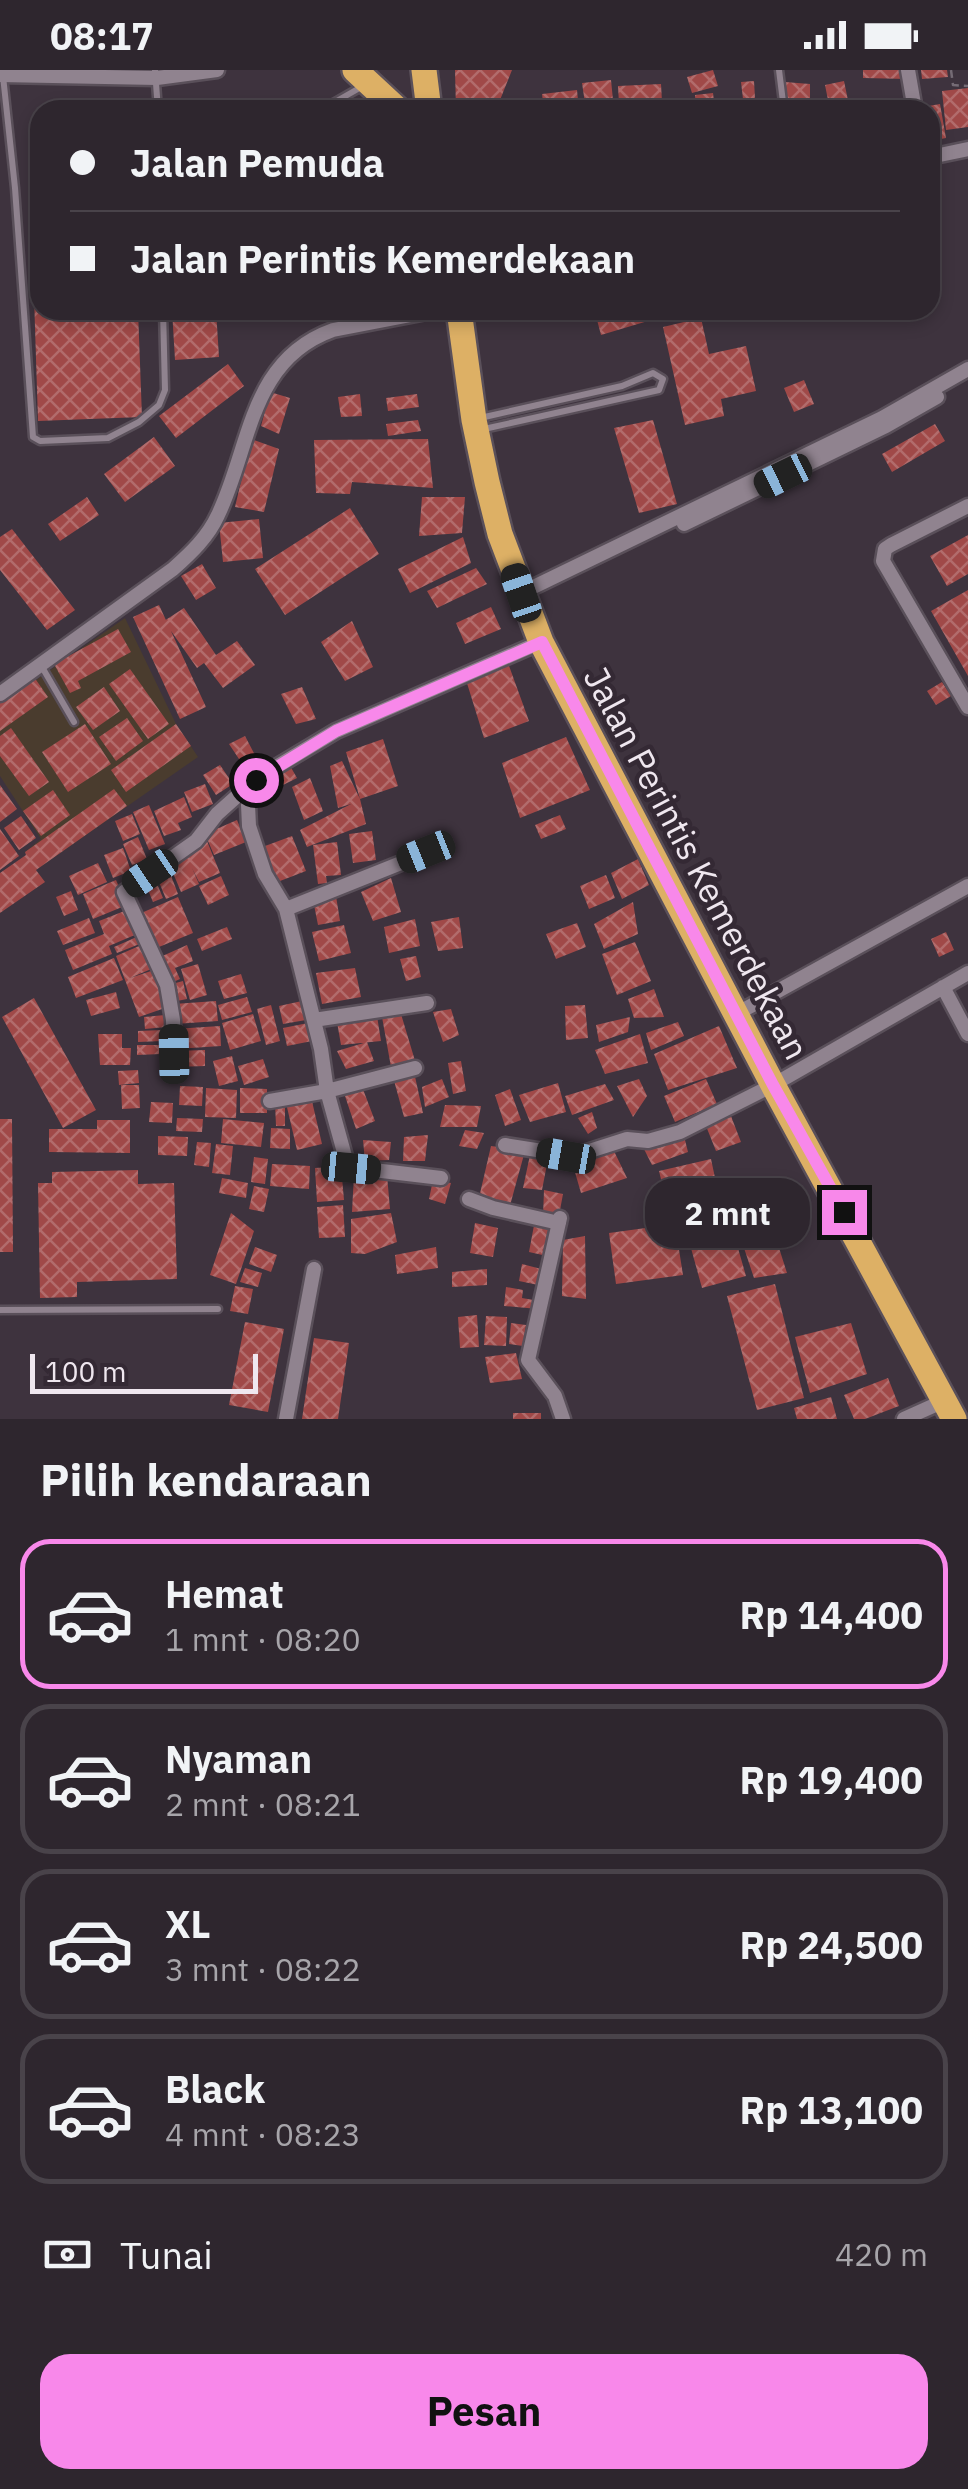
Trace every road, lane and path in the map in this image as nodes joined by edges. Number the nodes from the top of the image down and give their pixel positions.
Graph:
1 (217, 70) edge
2 (424, 70) edge
3 (780, 70) edge
4 (908, 70) edge
5 (951, 70) edge
6 (156, 74) edge
7 (2, 75) edge
8 (361, 77) edge
9 (968, 86) edge
10 (157, 100) edge
11 (335, 100) edge
12 (387, 100) edge
13 (428, 100) edge
14 (783, 100) edge
15 (913, 100) edge
16 (968, 150) edge
17 (940, 155) edge
18 (163, 320) edge
19 (384, 320) edge
20 (460, 320) edge
21 (968, 368) edge
22 (968, 380) edge
23 (632, 382) junction
24 (637, 393) junction
25 (475, 425) junction
26 (968, 506) edge
27 (523, 597) junction
28 (542, 642) junction
29 (40, 665) junction
30 (0, 694) edge
31 (968, 707) edge
32 (74, 722) dead end
33 (256, 780) junction
34 (426, 852) dead end
35 (968, 886) edge
36 (286, 908) junction
37 (968, 973) edge
38 (943, 987) junction
39 (426, 1003) dead end
40 (738, 1013) junction
41 (314, 1020) junction
42 (968, 1034) edge
43 (174, 1054) dead end
44 (415, 1068) dead end
45 (773, 1085) junction
46 (327, 1091) junction
47 (270, 1101) dead end
48 (505, 1145) dead end
49 (440, 1178) dead end
50 (469, 1198) dead end
51 (314, 1269) dead end
52 (218, 1309) dead end
53 (0, 1310) edge
54 (949, 1410) edge
55 (286, 1419) edge
56 (564, 1419) edge
57 (904, 1419) edge

1 - 6 street
2 - 13 highway
3 - 14 lane
4 - 15 street
5 - 9 path
6 - 7 street
6 - 10 lane
7 - 18 lane
8 - 11 lane
8 - 12 highway
16 - 17 street
19 - 29 street
20 - 25 highway, Jalan Perintis Kemerdekaan
21 - 27 street
22 - 27 street
23 - 24 lane
23 - 24 lane
23 - 25 lane
24 - 25 lane
25 - 27 highway, Jalan Perintis Kemerdekaan
26 - 31 street
27 - 28 highway, Jalan Perintis Kemerdekaan
28 - 33 street
28 - 40 highway, Jalan Perintis Kemerdekaan
29 - 30 street
29 - 32 lane
33 - 36 street
33 - 43 street
34 - 36 street
35 - 40 street
36 - 41 street
37 - 38 street
38 - 42 street
38 - 45 street
39 - 41 street
40 - 45 highway, Jalan Perintis Kemerdekaan
41 - 46 street
44 - 46 street
45 - 48 street
45 - 54 highway, Jalan Perintis Kemerdekaan
46 - 47 street
46 - 49 street
50 - 56 street
51 - 55 street
52 - 53 lane
54 - 57 street

